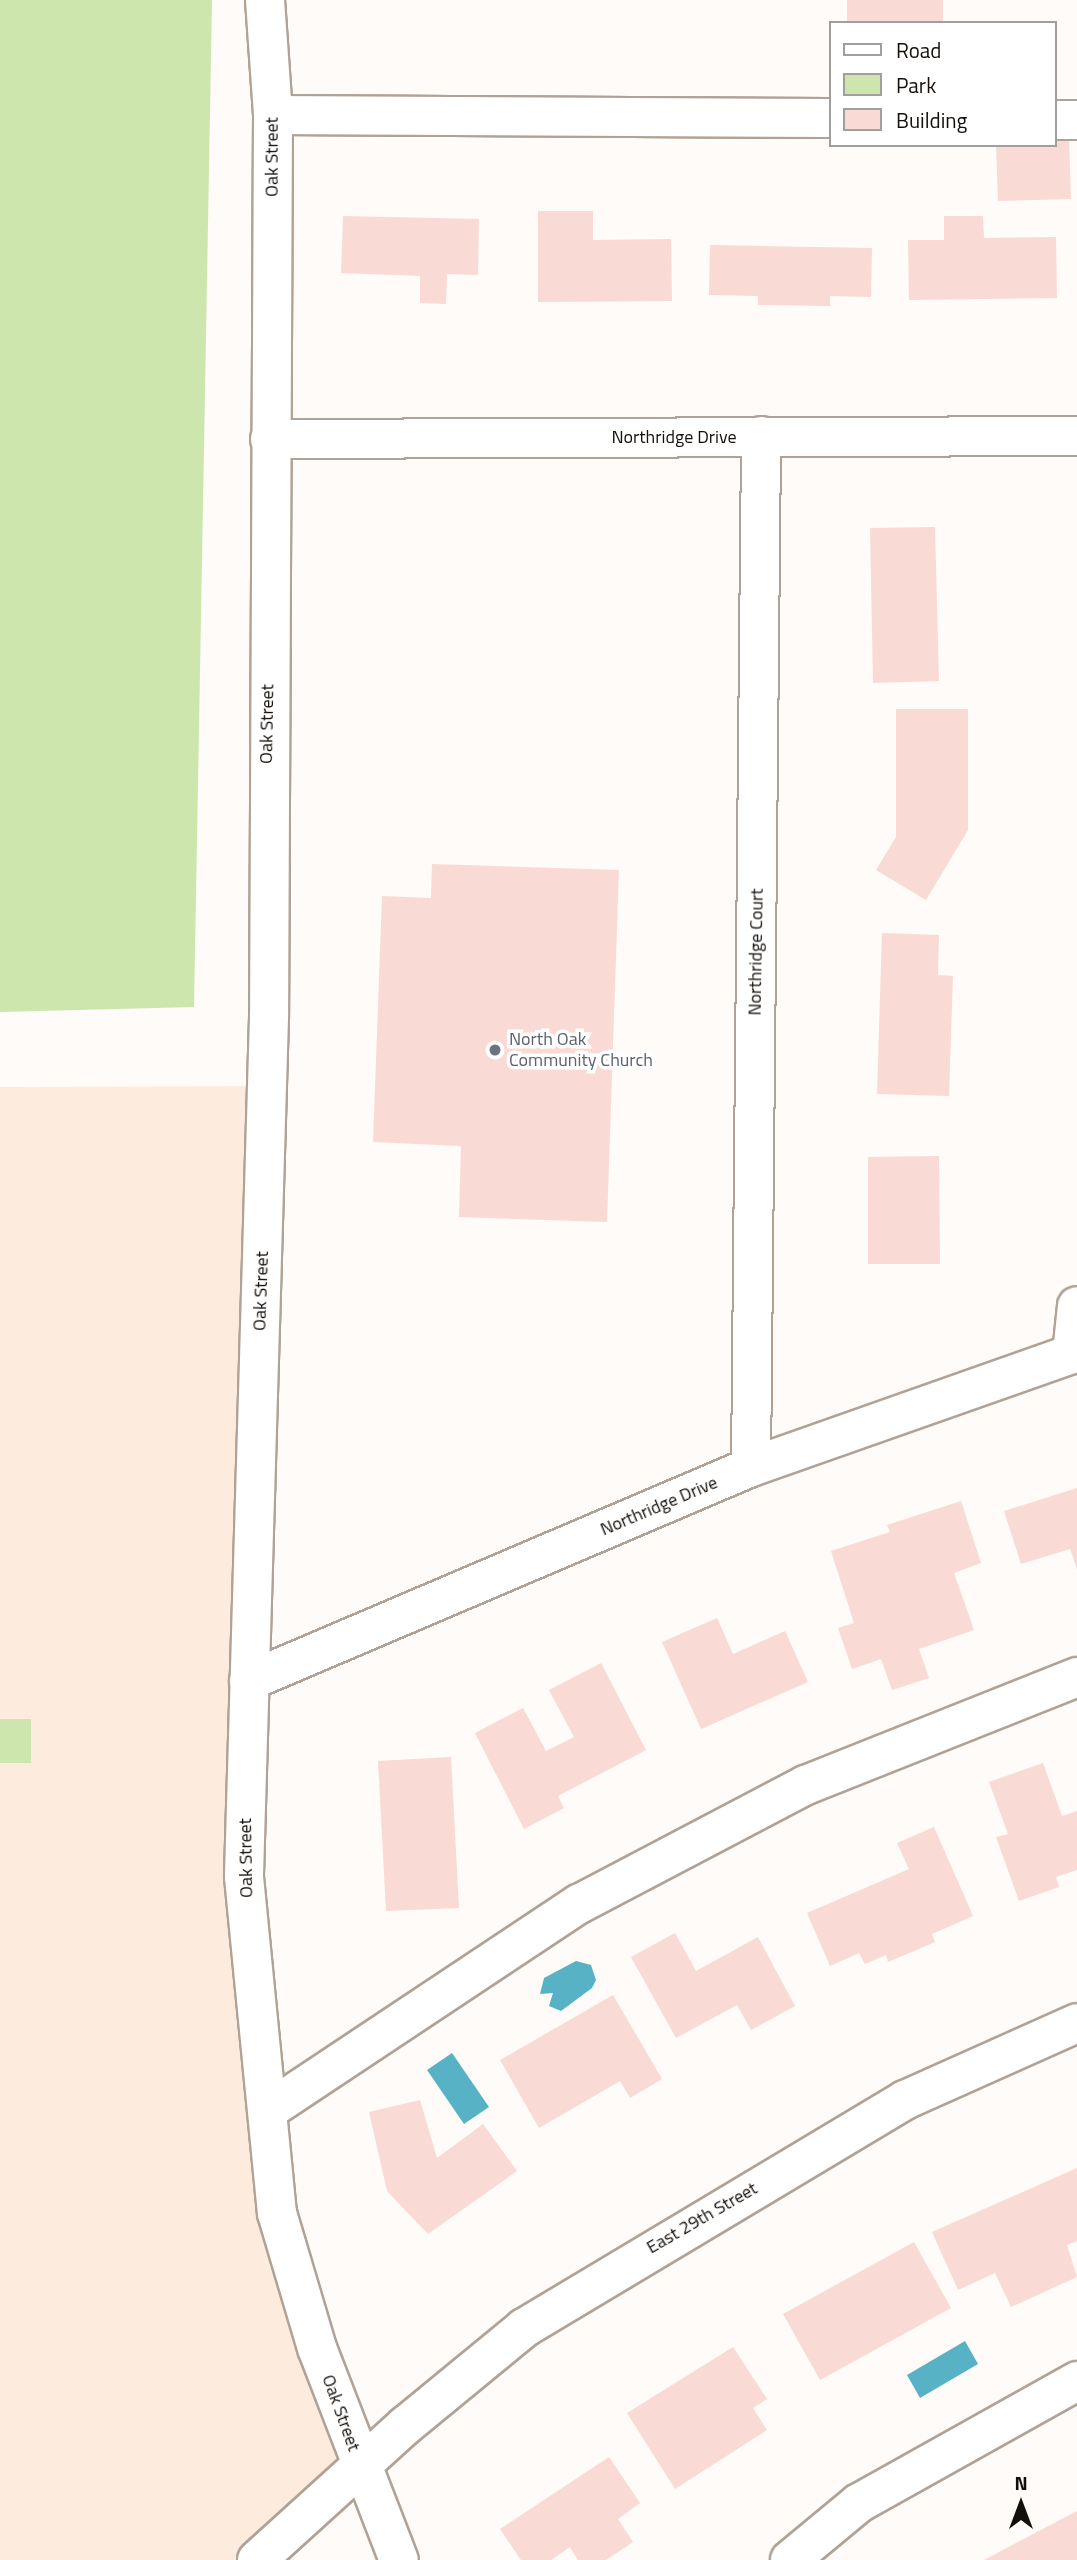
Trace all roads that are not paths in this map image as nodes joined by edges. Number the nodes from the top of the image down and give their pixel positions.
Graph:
1 (265, 0) edge
2 (273, 115) junction
3 (828, 118) edge
4 (1056, 120) edge
5 (1077, 120) edge
6 (761, 436) junction
7 (1077, 436) edge
8 (270, 439) junction
9 (1077, 1306) edge
10 (1074, 1353) edge
11 (751, 1467) junction
12 (1077, 1677) edge
13 (249, 1681) junction
14 (1077, 2023) edge
15 (270, 2109) junction
16 (1077, 2381) edge
17 (362, 2468) junction
18 (257, 2560) edge
19 (399, 2560) edge
20 (790, 2560) edge

1 - 2 street, Oak Street
2 - 3 street
2 - 8 street, Oak Street
4 - 5 street
6 - 7 street, Northridge Drive
6 - 8 street, Northridge Drive
6 - 11 street, Northridge Court
8 - 13 street, Oak Street
9 - 10 street
10 - 11 street, Northridge Drive
11 - 13 street, Northridge Drive
12 - 15 street
13 - 15 street, Oak Street
14 - 17 street, East 29th Street
15 - 17 street, Oak Street
16 - 20 street
17 - 18 street, East 29th Street
17 - 19 street, Oak Street

